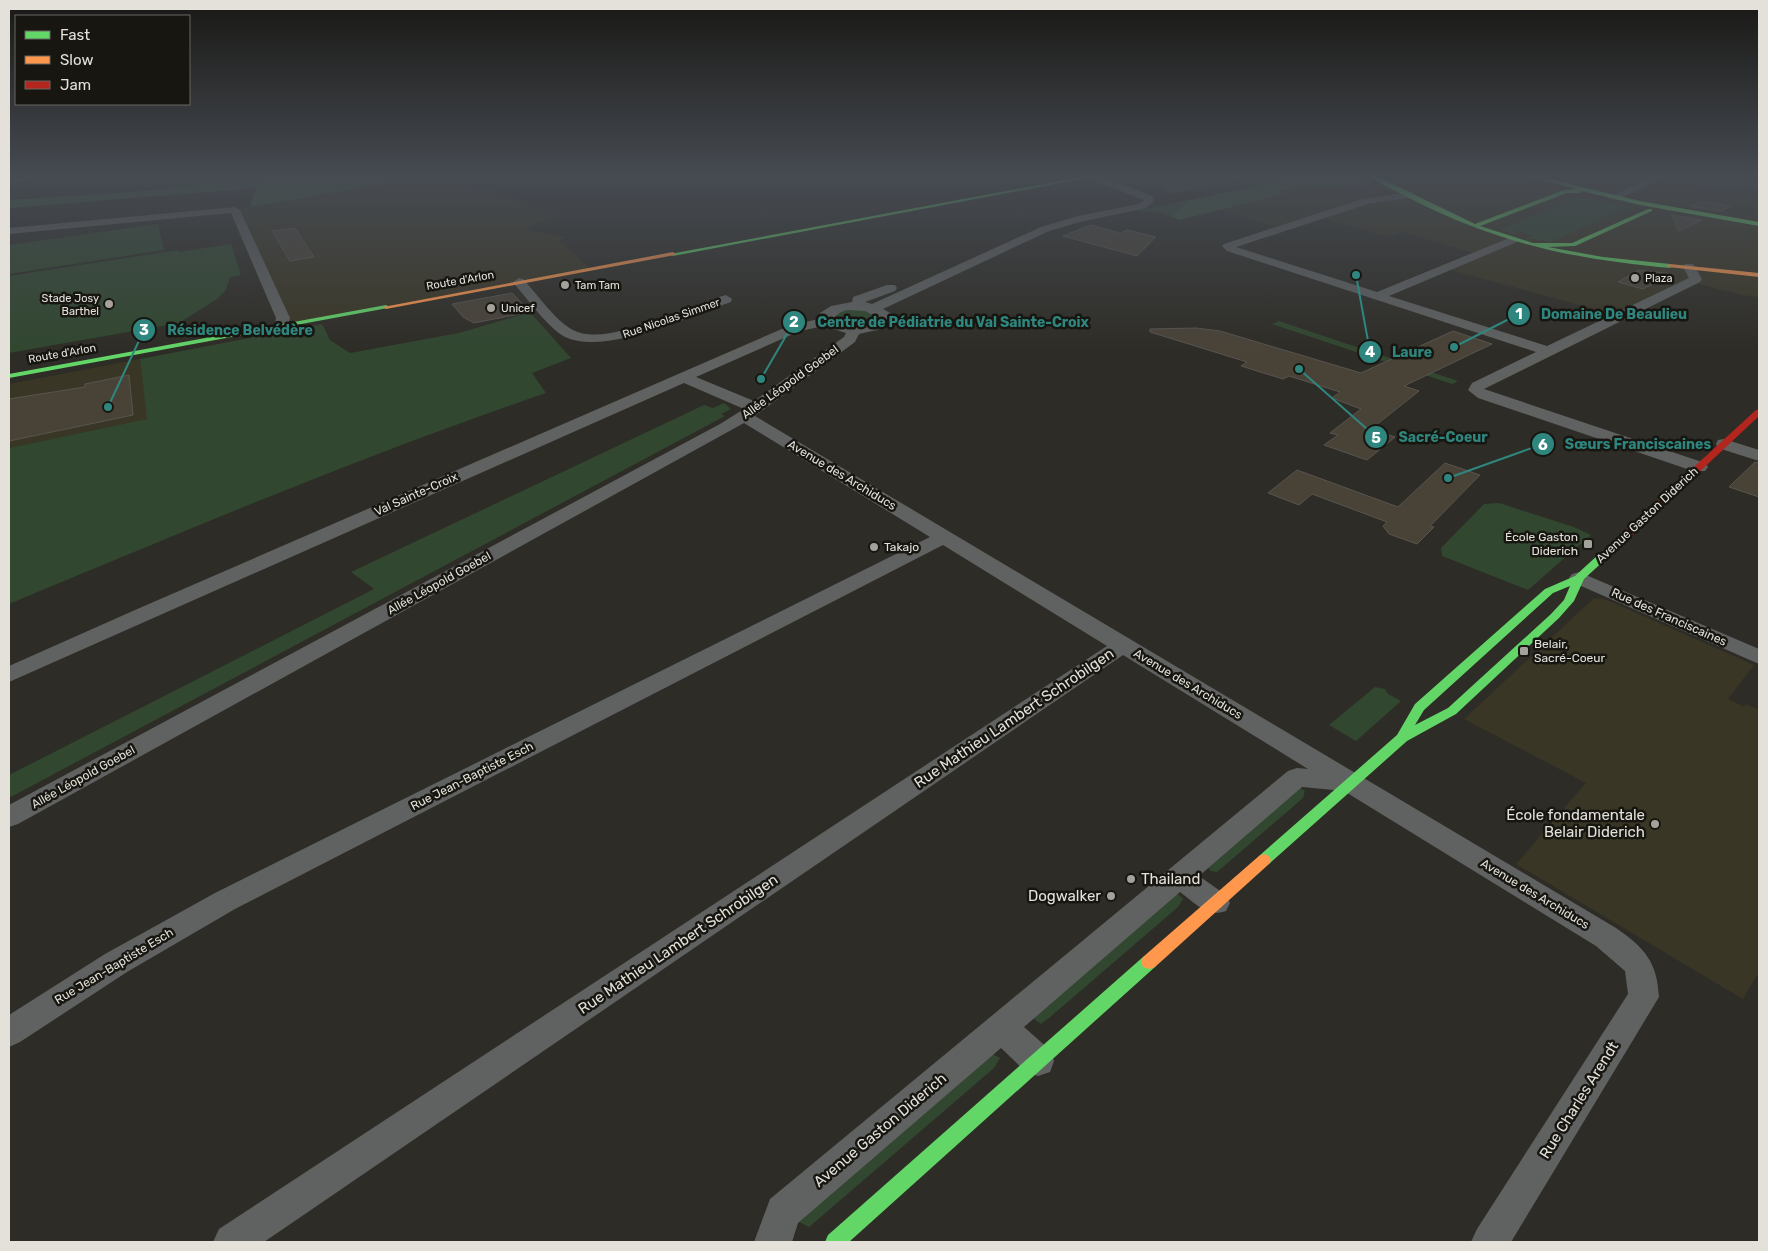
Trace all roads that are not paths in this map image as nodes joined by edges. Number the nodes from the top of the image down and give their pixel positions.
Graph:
1 (246, 234) edge
2 (779, 234) edge
3 (1035, 234) edge
4 (1264, 234) edge
5 (1498, 234) edge
6 (1596, 234) edge
7 (1513, 240) junction
8 (1534, 245) junction
9 (1689, 267) junction
10 (961, 268) junction
11 (1759, 275) edge
12 (519, 282) junction
13 (1378, 296) junction
14 (726, 299) dead end
15 (858, 306) junction
16 (879, 311) junction
17 (826, 321) junction
18 (282, 325) junction
19 (854, 329) junction
20 (1548, 352) junction
21 (9, 376) edge
22 (683, 377) junction
23 (750, 412) junction
24 (1759, 412) edge
25 (1724, 444) junction
26 (1759, 456) edge
27 (1699, 467) junction
28 (944, 537) junction
29 (1579, 578) junction
30 (1124, 645) junction
31 (1759, 657) edge
32 (9, 675) edge
33 (1402, 738) junction
34 (1352, 783) junction
35 (9, 817) edge
36 (1179, 876) junction
37 (1216, 903) junction
38 (1631, 955) joint
39 (1001, 1027) junction
40 (9, 1032) edge
41 (1038, 1061) junction
42 (232, 1242) edge
43 (773, 1242) edge
44 (835, 1242) edge
45 (1490, 1242) edge

1 - 18 street
2 - 12 main road, Route d'Arlon
3 - 10 street, Val Sainte-Croix
4 - 13 street
5 - 7 main road
6 - 8 main road
7 - 8 main road
7 - 13 street
8 - 9 main road
9 - 11 main road
9 - 20 street
10 - 15 street, Val Sainte-Croix
10 - 16 street, Val Sainte-Croix
10 - 16 street, Val Sainte-Croix
12 - 14 street, Rue Nicolas Simmer
12 - 18 main road, Route d'Arlon
13 - 20 street
15 - 16 street, Val Sainte-Croix
15 - 17 street, Val Sainte-Croix
16 - 19 street, Val Sainte-Croix
17 - 19 street, Val Sainte-Croix
17 - 22 street, Val Sainte-Croix
18 - 21 main road, Route d'Arlon
19 - 23 street, Allée Léopold Goebel
20 - 27 street
22 - 23 street, Avenue des Archiducs
22 - 32 street, Val Sainte-Croix
23 - 28 street, Avenue des Archiducs
23 - 35 street, Allée Léopold Goebel
24 - 25 main road, Avenue Gaston Diderich
25 - 26 street
25 - 27 main road, Avenue Gaston Diderich
27 - 29 main road, Avenue Gaston Diderich
28 - 30 street, Avenue des Archiducs
28 - 40 street, Rue Jean-Baptiste Esch
29 - 31 street, Rue des Franciscaines
29 - 33 main road, Avenue Gaston Diderich
29 - 33 main road, Avenue Gaston Diderich
30 - 34 street, Avenue des Archiducs
30 - 42 street, Rue Mathieu Lambert Schrobilgen
33 - 34 main road, Avenue Gaston Diderich
34 - 36 street, Avenue Gaston Diderich
34 - 37 main road, Avenue Gaston Diderich
34 - 38 street, Avenue des Archiducs
36 - 37 street
36 - 39 street, Avenue Gaston Diderich
37 - 41 main road, Avenue Gaston Diderich
38 - 45 street, Rue Charles Arendt
39 - 41 street
39 - 43 street, Avenue Gaston Diderich
41 - 44 main road, Avenue Gaston Diderich

